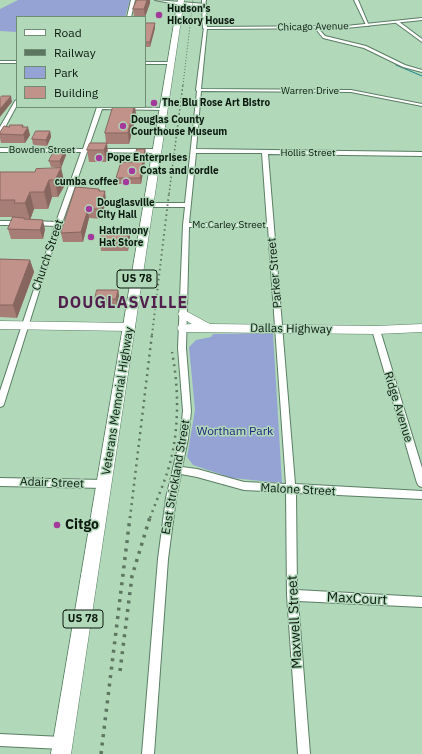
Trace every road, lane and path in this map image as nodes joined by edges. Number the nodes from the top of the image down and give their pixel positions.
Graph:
1 (133, 0) edge
2 (158, 0) edge
3 (356, 0) edge
4 (181, 2) edge
5 (204, 2) edge
6 (129, 16) edge
7 (422, 19) edge
8 (397, 22) junction
9 (368, 25) junction
10 (204, 28) junction
11 (317, 28) junction
12 (422, 41) edge
13 (0, 62) edge
14 (16, 62) edge
15 (146, 63) edge
16 (170, 63) junction
17 (422, 71) edge
18 (198, 90) junction
19 (16, 103) edge
20 (422, 105) edge
21 (100, 108) edge
22 (163, 109) junction
23 (0, 131) edge
24 (0, 150) edge
25 (84, 150) junction
26 (156, 151) junction
27 (193, 151) junction
28 (265, 152) junction
29 (422, 154) edge
30 (148, 205) junction
31 (188, 205) junction
32 (0, 223) edge
33 (59, 224) junction
34 (186, 225) junction
35 (271, 225) junction
36 (184, 314) junction
37 (0, 325) edge
38 (24, 326) junction
39 (130, 327) junction
40 (183, 328) junction
41 (208, 328) junction
42 (422, 328) edge
43 (278, 329) junction
44 (376, 330) junction
45 (400, 330) junction
46 (422, 331) edge
47 (0, 404) edge
48 (177, 470) junction
49 (0, 482) edge
50 (422, 483) edge
51 (105, 484) junction
52 (291, 490) junction
53 (422, 495) edge
54 (292, 595) junction
55 (422, 602) edge
56 (0, 740) edge
57 (62, 749) edge
58 (148, 754) edge
59 (304, 754) edge

1 - 6 street
2 - 4 street
3 - 9 street
4 - 5 street
4 - 16 main road, Veterans Memorial Highway / US 78
5 - 10 street
7 - 8 street, Chicago Avenue
8 - 9 street, Chicago Avenue
8 - 12 street
9 - 11 street, Chicago Avenue
10 - 11 street, Chicago Avenue
10 - 18 street, East Strickland Street
11 - 17 street
13 - 14 street
15 - 16 street
16 - 22 main road, Veterans Memorial Highway / US 78
18 - 20 street, Warren Drive
18 - 27 street, East Strickland Street
19 - 23 street
21 - 22 street
21 - 25 street, Church Street
22 - 26 main road, Veterans Memorial Highway / US 78
24 - 25 street, Bowden Street
25 - 26 street, Bowden Street
25 - 33 street, Church Street
26 - 30 main road, Veterans Memorial Highway / US 78
27 - 28 street, Hollis Street
27 - 31 street, East Strickland Street
28 - 29 street, Hollis Street
28 - 35 street, Parker Street
30 - 31 street
30 - 39 main road, Veterans Memorial Highway / US 78
31 - 34 street, East Strickland Street
32 - 33 street
33 - 38 street, Church Street
34 - 35 street, Mc Carley Street
34 - 36 street, East Strickland Street
35 - 43 street, Parker Street
36 - 40 street, East Strickland Street
36 - 41 main road
37 - 38 main road
38 - 39 main road
38 - 47 street, Church Street
39 - 51 main road, Veterans Memorial Highway / US 78
40 - 41 main road, Dallas Highway
40 - 48 street, East Strickland Street
41 - 43 main road, Dallas Highway
42 - 45 main road, Dallas Highway
43 - 44 main road, Dallas Highway
43 - 52 street, Parker Street
44 - 45 main road, Dallas Highway
44 - 50 street, Ridge Avenue
45 - 46 main road, Dallas Highway
48 - 52 street, Malone Street
48 - 58 street, East Strickland Street
49 - 51 street, Adair Street
51 - 57 main road, Veterans Memorial Highway / US 78
52 - 53 street, Malone Street
52 - 54 street, Maxwell Street
54 - 55 street, MaxCourt
54 - 59 street, Maxwell Street
56 - 57 street

